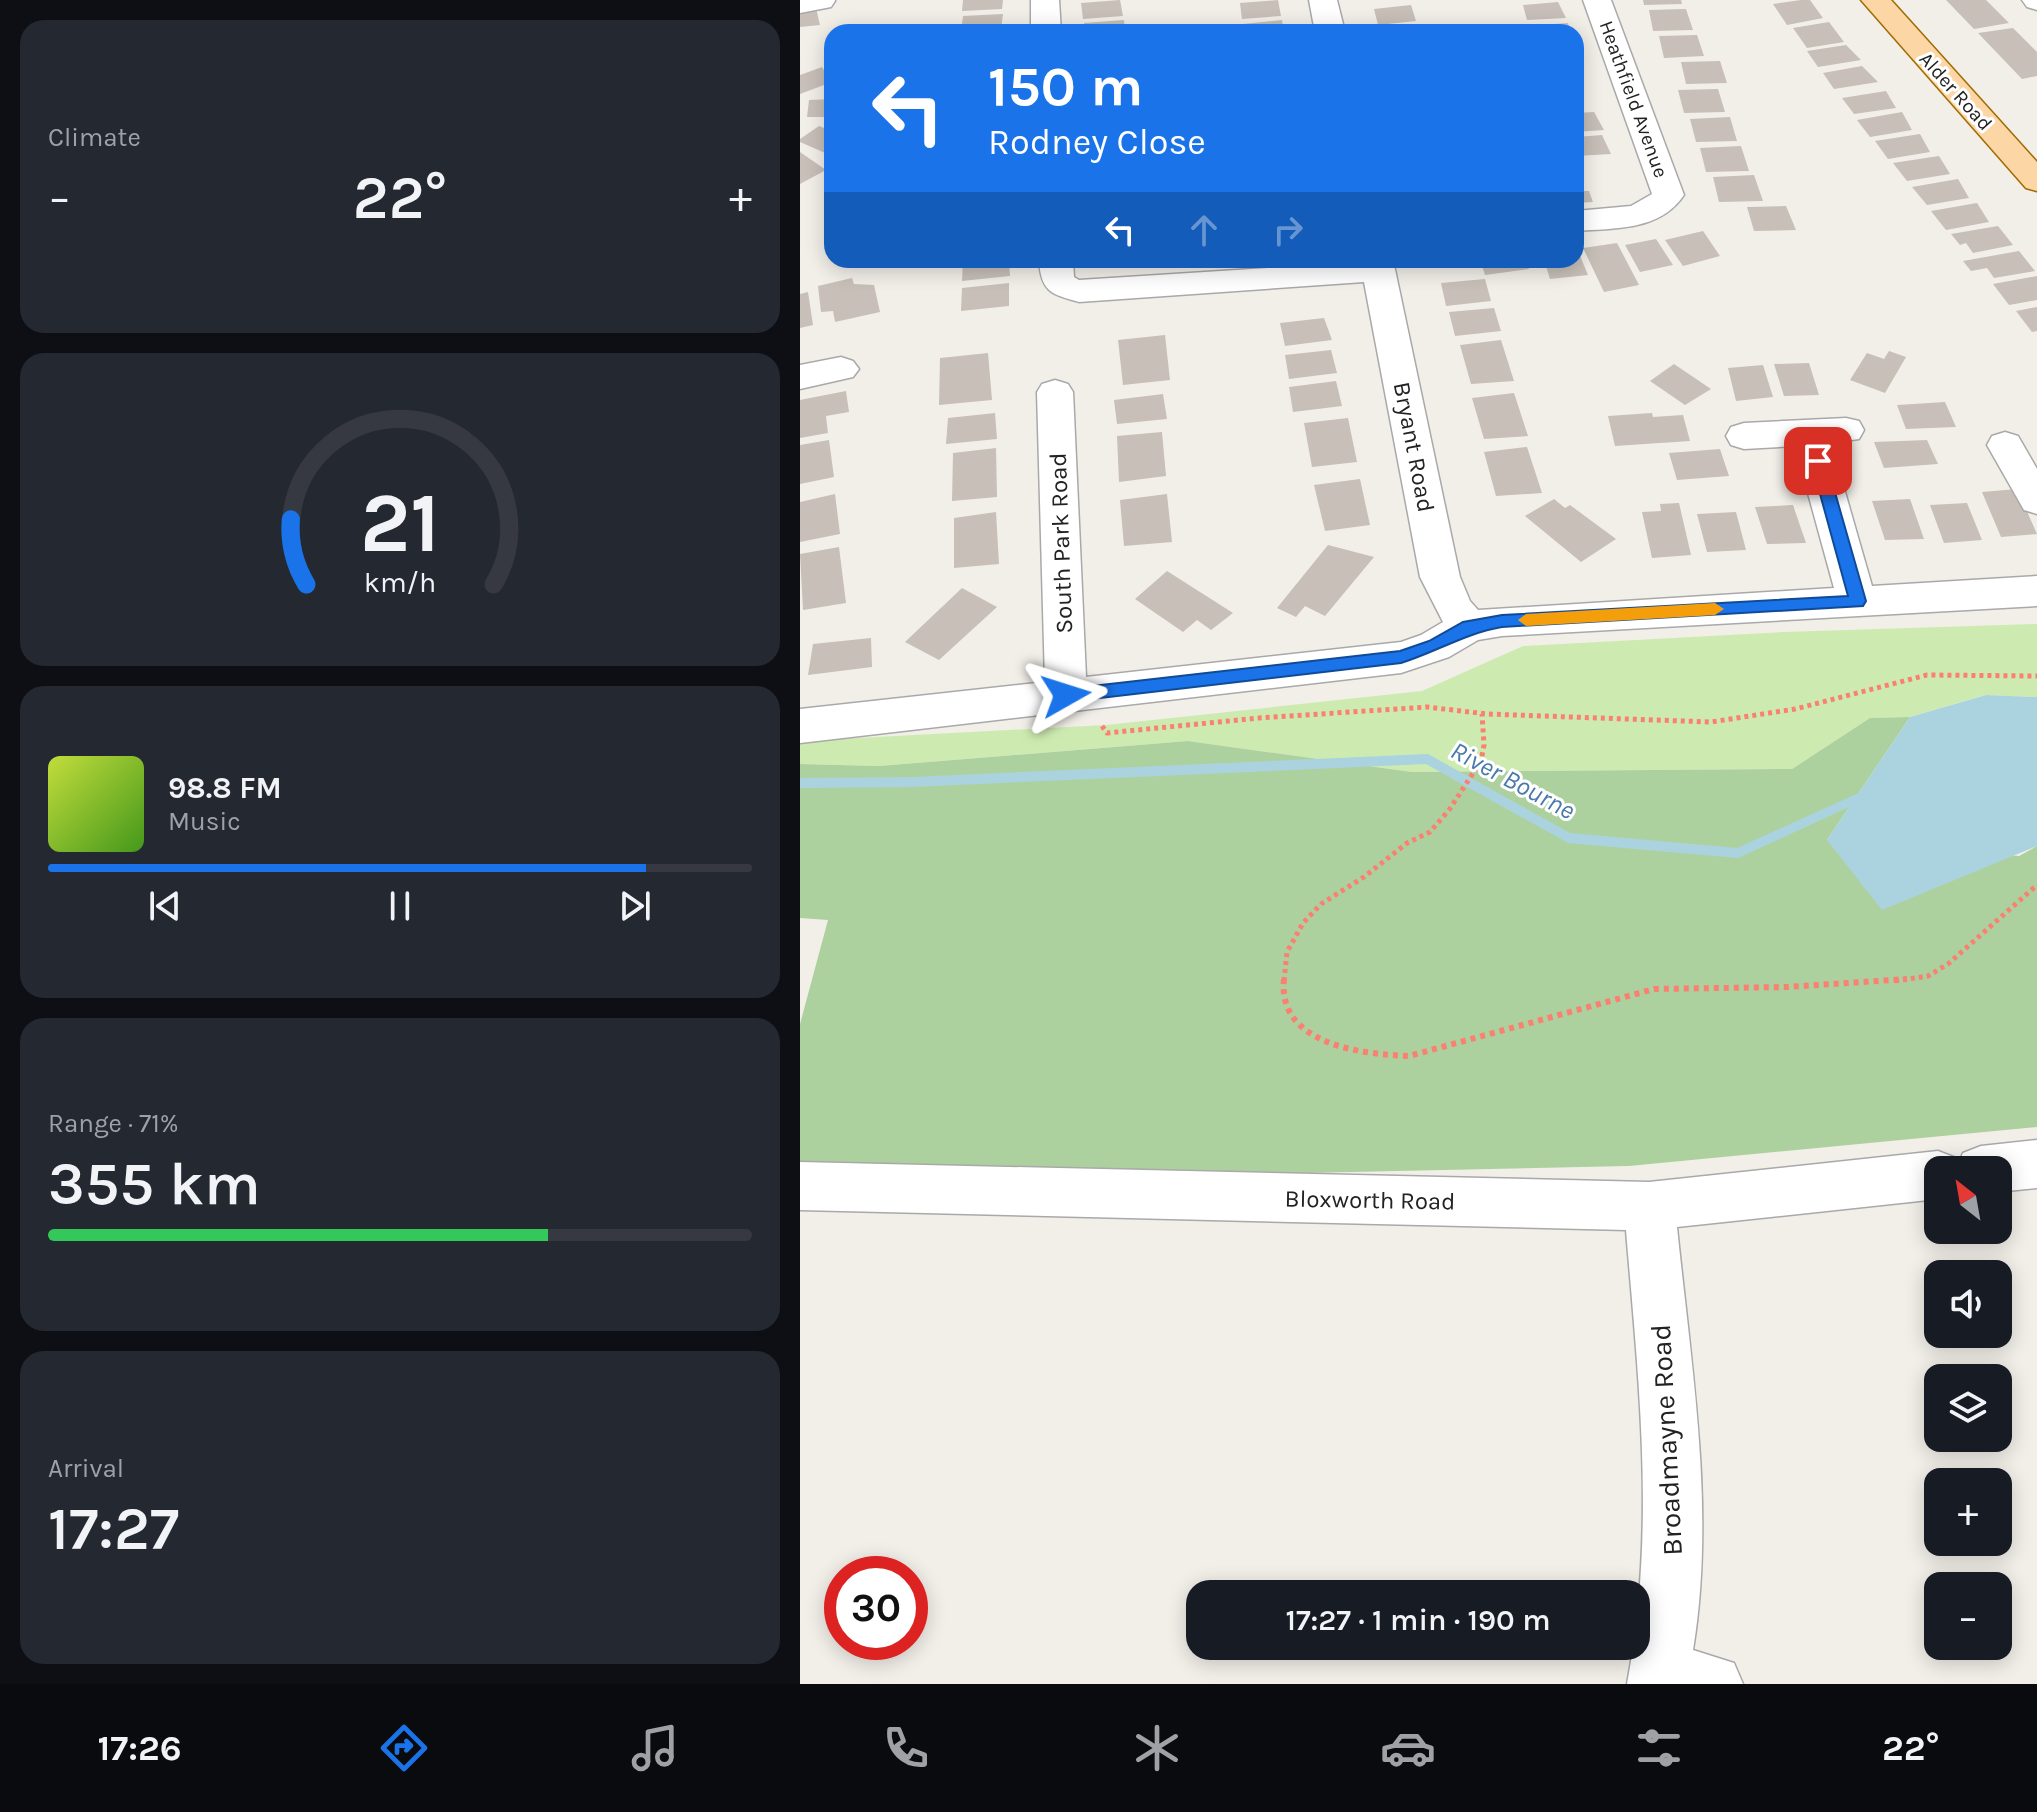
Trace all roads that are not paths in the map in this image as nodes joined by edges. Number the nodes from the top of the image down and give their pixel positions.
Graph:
1 (1045, 0) edge
2 (1323, 0) edge
3 (1597, 0) edge
4 (1875, 0) edge
5 (821, 1) edge
6 (800, 4) edge
7 (1046, 24) edge
8 (1328, 24) edge
9 (2037, 181) edge
10 (1584, 220) edge
11 (1056, 268) edge
12 (1343, 268) edge
13 (1378, 268) edge
14 (841, 369) dead end
15 (800, 377) edge
16 (1055, 392) dead end
17 (1744, 436) dead end
18 (2005, 445) dead end
19 (2037, 501) edge
20 (2037, 591) edge
21 (1857, 601) junction
22 (1469, 626) junction
23 (1080, 705) junction
24 (800, 726) edge
25 (2037, 1164) edge
26 (2012, 1167) edge
27 (1924, 1177) edge
28 (800, 1186) edge
29 (1649, 1206) junction
30 (1676, 1680) edge

1 - 7 street
2 - 8 street
3 - 10 street, Heathfield Avenue
4 - 9 main road, Alder Road
5 - 6 street
11 - 12 street
13 - 22 street, Bryant Road
14 - 15 street
16 - 23 street, South Park Road
17 - 21 street
18 - 19 street
20 - 21 street
21 - 22 street
22 - 23 street
23 - 24 street
25 - 26 street
27 - 29 street, Bloxworth Road
28 - 29 street, Bloxworth Road
29 - 30 street, Broadmayne Road

